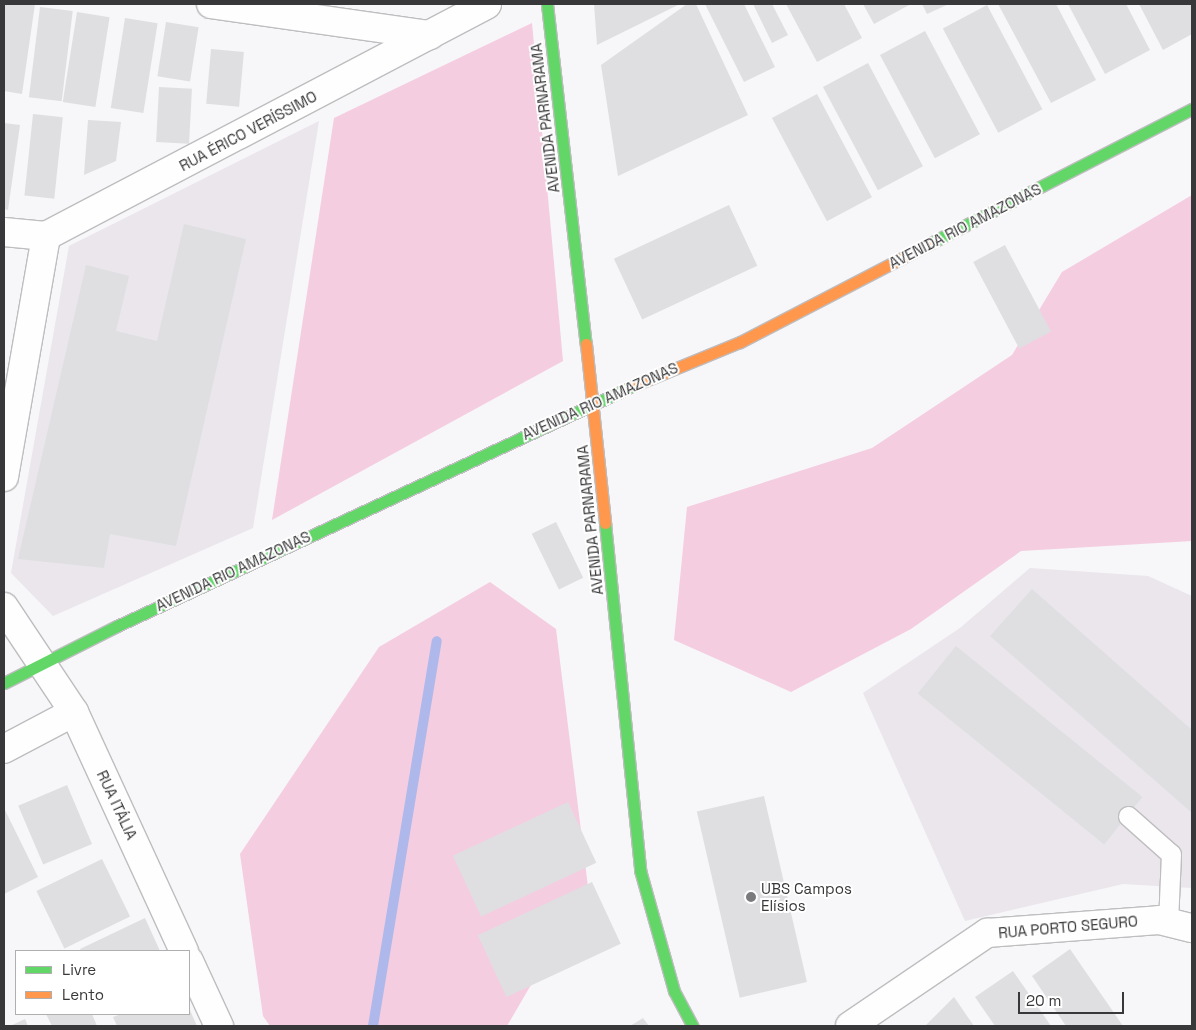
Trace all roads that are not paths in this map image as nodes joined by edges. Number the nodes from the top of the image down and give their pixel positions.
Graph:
1 (212, 4) edge
2 (487, 4) edge
3 (547, 4) edge
4 (430, 36) junction
5 (1192, 110) edge
6 (4, 232) edge
7 (46, 236) junction
8 (593, 402) junction
9 (4, 477) edge
10 (4, 607) edge
11 (42, 663) junction
12 (4, 683) edge
13 (74, 712) junction
14 (4, 749) edge
15 (1128, 816) dead end
16 (1180, 925) edge
17 (184, 950) edge
18 (190, 963) edge
19 (219, 1026) edge
20 (693, 1026) edge
21 (850, 1026) edge

1 - 4 street
2 - 4 street, RUA ÉRICO VERÍSSIMO
3 - 8 street, AVENIDA PARNARAMA
4 - 7 street, RUA ÉRICO VERÍSSIMO
5 - 8 street, AVENIDA RIO AMAZONAS
6 - 7 street
7 - 9 street
8 - 11 street, AVENIDA RIO AMAZONAS
8 - 20 street, AVENIDA PARNARAMA
10 - 11 street, RUA ITÁLIA
11 - 12 street, AVENIDA RIO AMAZONAS
11 - 13 street, RUA ITÁLIA
13 - 14 street
13 - 17 street, RUA ITÁLIA
15 - 16 lane
16 - 21 street, RUA PORTO SEGURO
18 - 19 street

